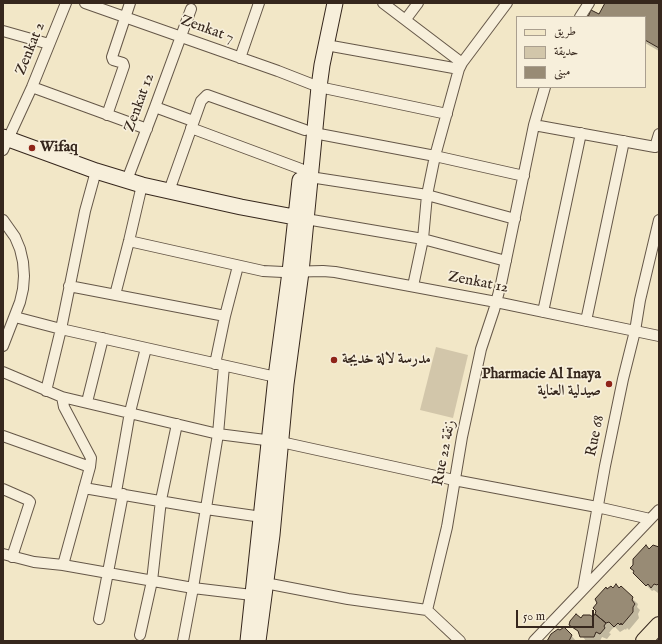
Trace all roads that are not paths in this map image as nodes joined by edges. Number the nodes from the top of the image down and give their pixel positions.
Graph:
1 (66, 3) edge
2 (85, 3) edge
3 (130, 3) edge
4 (259, 3) edge
5 (325, 3) edge
6 (335, 3) edge
7 (383, 3) edge
8 (418, 3) edge
9 (507, 3) edge
10 (588, 3) edge
11 (191, 9) dead end
12 (581, 16) edge
13 (125, 18) junction
14 (406, 19) junction
15 (3, 31) edge
16 (181, 37) junction
17 (49, 44) junction
18 (326, 46) junction
19 (240, 58) junction
20 (460, 66) junction
21 (315, 86) junction
22 (32, 87) junction
23 (545, 88) edge
24 (155, 107) junction
25 (447, 114) junction
26 (107, 115) junction
27 (192, 125) junction
28 (534, 125) junction
29 (147, 129) junction
30 (309, 131) junction
31 (581, 133) junction
32 (659, 134) edge
33 (5, 142) edge
34 (624, 142) junction
35 (435, 156) junction
36 (96, 171) junction
37 (305, 173) junction
38 (524, 176) junction
39 (127, 180) junction
40 (142, 185) junction
41 (169, 191) junction
42 (427, 195) junction
43 (300, 218) junction
44 (3, 220) edge
45 (515, 220) junction
46 (659, 220) edge
47 (423, 239) junction
48 (129, 241) junction
49 (506, 261) junction
50 (238, 266) junction
51 (296, 272) junction
52 (69, 286) junction
53 (413, 286) junction
54 (115, 295) junction
55 (496, 302) junction
56 (543, 312) junction
57 (225, 316) junction
58 (15, 317) junction
59 (586, 321) junction
60 (61, 329) junction
61 (635, 331) junction
62 (659, 336) edge
63 (103, 338) junction
64 (3, 346) edge
65 (146, 348) junction
66 (219, 365) junction
67 (3, 372) edge
68 (276, 377) junction
69 (46, 391) junction
70 (62, 397) junction
71 (87, 402) junction
72 (130, 412) junction
73 (177, 424) junction
74 (218, 434) junction
75 (3, 436) edge
76 (276, 441) junction
77 (90, 467) junction
78 (454, 480) junction
79 (84, 488) junction
80 (3, 489) edge
81 (120, 493) junction
82 (161, 500) junction
83 (597, 507) junction
84 (206, 509) junction
85 (659, 510) edge
86 (262, 516) junction
87 (650, 519) junction
88 (8, 555) edge
89 (63, 565) junction
90 (108, 573) junction
91 (152, 581) junction
92 (257, 587) junction
93 (193, 588) junction
94 (583, 589) junction
95 (427, 610) junction
96 (99, 619) dead end
97 (659, 625) edge
98 (140, 635) dead end
99 (183, 641) edge
100 (248, 641) edge
101 (258, 641) edge
102 (460, 641) edge
103 (534, 641) edge
104 (644, 641) edge

1 - 17 street, Zenkat 2
2 - 13 street, Zenkat 7
3 - 13 street
4 - 19 street
5 - 21 street
6 - 18 street
7 - 14 street
8 - 14 street
9 - 20 street
10 - 12 street
11 - 16 street, Zenkat 12
13 - 16 street, Zenkat 7
13 - 26 street
14 - 20 street
15 - 17 street
16 - 19 street, Zenkat 7
16 - 24 street, Zenkat 12
17 - 22 street, Zenkat 2
18 - 20 street
18 - 21 street
19 - 21 street, Zenkat 7
20 - 25 street
21 - 25 street, Zenkat 7
21 - 30 street
22 - 26 street
22 - 33 street, Zenkat 2
23 - 28 street, Rue 22 زنقة
24 - 27 street
24 - 29 street, Zenkat 12
25 - 35 street
26 - 29 street
27 - 30 street
27 - 37 street
27 - 41 street
28 - 31 street
28 - 38 street, Rue 22 زنقة
29 - 39 street, Zenkat 12
30 - 35 street
30 - 37 street
31 - 34 street
31 - 56 street
32 - 34 street
33 - 36 street
34 - 59 street
35 - 38 street
35 - 42 street
36 - 39 street
36 - 52 street
37 - 42 street
37 - 43 street
38 - 45 street, Rue 22 زنقة
39 - 40 street
40 - 41 street
40 - 48 street
41 - 43 street
42 - 45 street
42 - 47 street
43 - 47 street
43 - 51 street
44 - 58 street
45 - 49 street, Rue 22 زنقة
46 - 61 street, Rue 68
47 - 49 street
47 - 53 street
48 - 50 street, Zenkat 12
48 - 54 street
49 - 55 street, Rue 22 زنقة
50 - 51 street, Zenkat 12
50 - 57 street
51 - 53 street, Zenkat 12
51 - 68 street
51 - 76 street
52 - 54 street
52 - 60 street
53 - 55 street, Zenkat 12
54 - 57 street
55 - 56 street, Zenkat 12
55 - 78 street, Rue 22 زنقة
56 - 59 street, Zenkat 12
57 - 66 street
58 - 60 street
58 - 64 street
59 - 61 street, Zenkat 12
60 - 63 street
60 - 69 street
61 - 62 street, Zenkat 12
61 - 83 street, Rue 68
63 - 65 street
63 - 71 street
65 - 66 street
65 - 72 street
66 - 68 street
66 - 74 street
67 - 69 street
68 - 76 street
69 - 70 street
70 - 71 street
70 - 77 street
71 - 72 street
72 - 73 street
72 - 81 street
73 - 74 street
73 - 82 street
74 - 76 street
74 - 84 street
75 - 77 street
76 - 78 street
76 - 86 street
76 - 92 street
77 - 79 street
78 - 83 street
78 - 95 street, Rue 22 زنقة
79 - 81 street
79 - 89 street
80 - 88 street
81 - 82 street
81 - 90 street
82 - 84 street
82 - 91 street
83 - 87 street
83 - 94 street, Rue 68
84 - 86 street
84 - 93 street
85 - 87 street
86 - 92 street
87 - 94 street
88 - 89 street
89 - 90 street
90 - 91 street
90 - 96 street
91 - 93 street
91 - 98 street
92 - 93 street
92 - 95 street
92 - 100 street
92 - 101 street
93 - 99 street
94 - 103 street
95 - 102 street
97 - 104 main road

